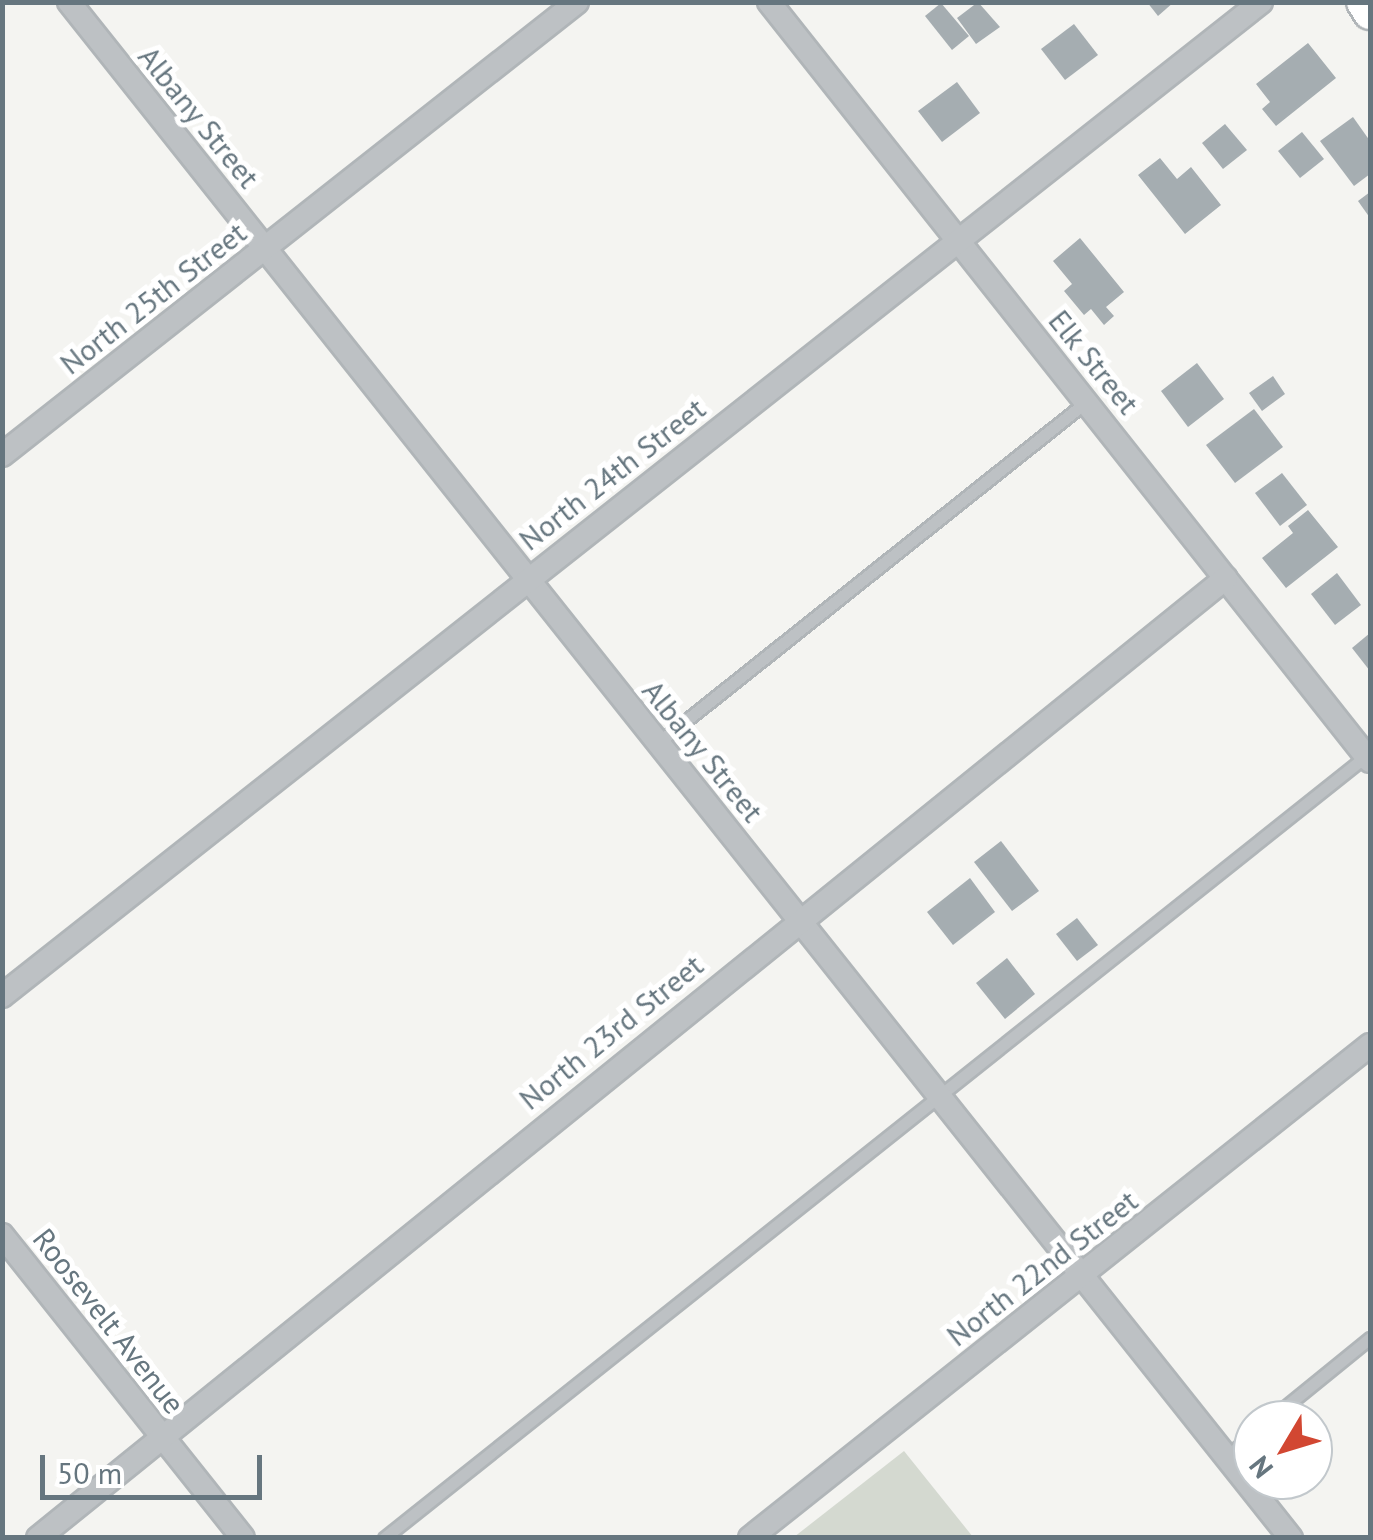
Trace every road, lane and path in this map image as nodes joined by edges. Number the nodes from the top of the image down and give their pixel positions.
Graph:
1 (69, 2) edge
2 (577, 2) edge
3 (768, 2) edge
4 (1261, 2) edge
5 (1362, 2) edge
6 (1370, 12) edge
7 (956, 240) junction
8 (266, 248) junction
9 (1087, 401) junction
10 (2, 456) edge
11 (1226, 578) junction
12 (526, 580) junction
13 (659, 742) junction
14 (1368, 758) edge
15 (798, 918) junction
16 (2, 996) edge
17 (1370, 1045) edge
18 (942, 1093) junction
19 (2, 1235) edge
20 (1081, 1275) junction
21 (1370, 1338) edge
22 (1294, 1400) edge
23 (164, 1439) junction
24 (1233, 1451) edge
25 (1226, 1457) junction
26 (38, 1538) edge
27 (243, 1538) edge
28 (384, 1538) edge
29 (750, 1538) edge
30 (1291, 1538) edge

1 - 8 street, Albany Street
2 - 8 street, North 25th Street
3 - 7 street, Elk Street
4 - 7 street, North 24th Street
5 - 6 street
7 - 9 street, Elk Street
7 - 12 street, North 24th Street
8 - 10 street, North 25th Street
8 - 12 street, Albany Street
9 - 11 street, Elk Street
9 - 13 lane
11 - 14 street, Elk Street
11 - 15 street, North 23rd Street
12 - 13 street, Albany Street
12 - 16 street, North 24th Street
13 - 15 street, Albany Street
14 - 18 lane
15 - 18 street, Albany Street
15 - 23 street, North 23rd Street
17 - 20 street, North 22nd Street
18 - 20 street, Albany Street
18 - 28 lane
19 - 23 street, Roosevelt Avenue
20 - 25 street, Albany Street
20 - 29 street, North 22nd Street
21 - 22 lane
23 - 26 street, North 23rd Street
23 - 27 street, Roosevelt Avenue
24 - 25 lane
25 - 30 street, Albany Street

